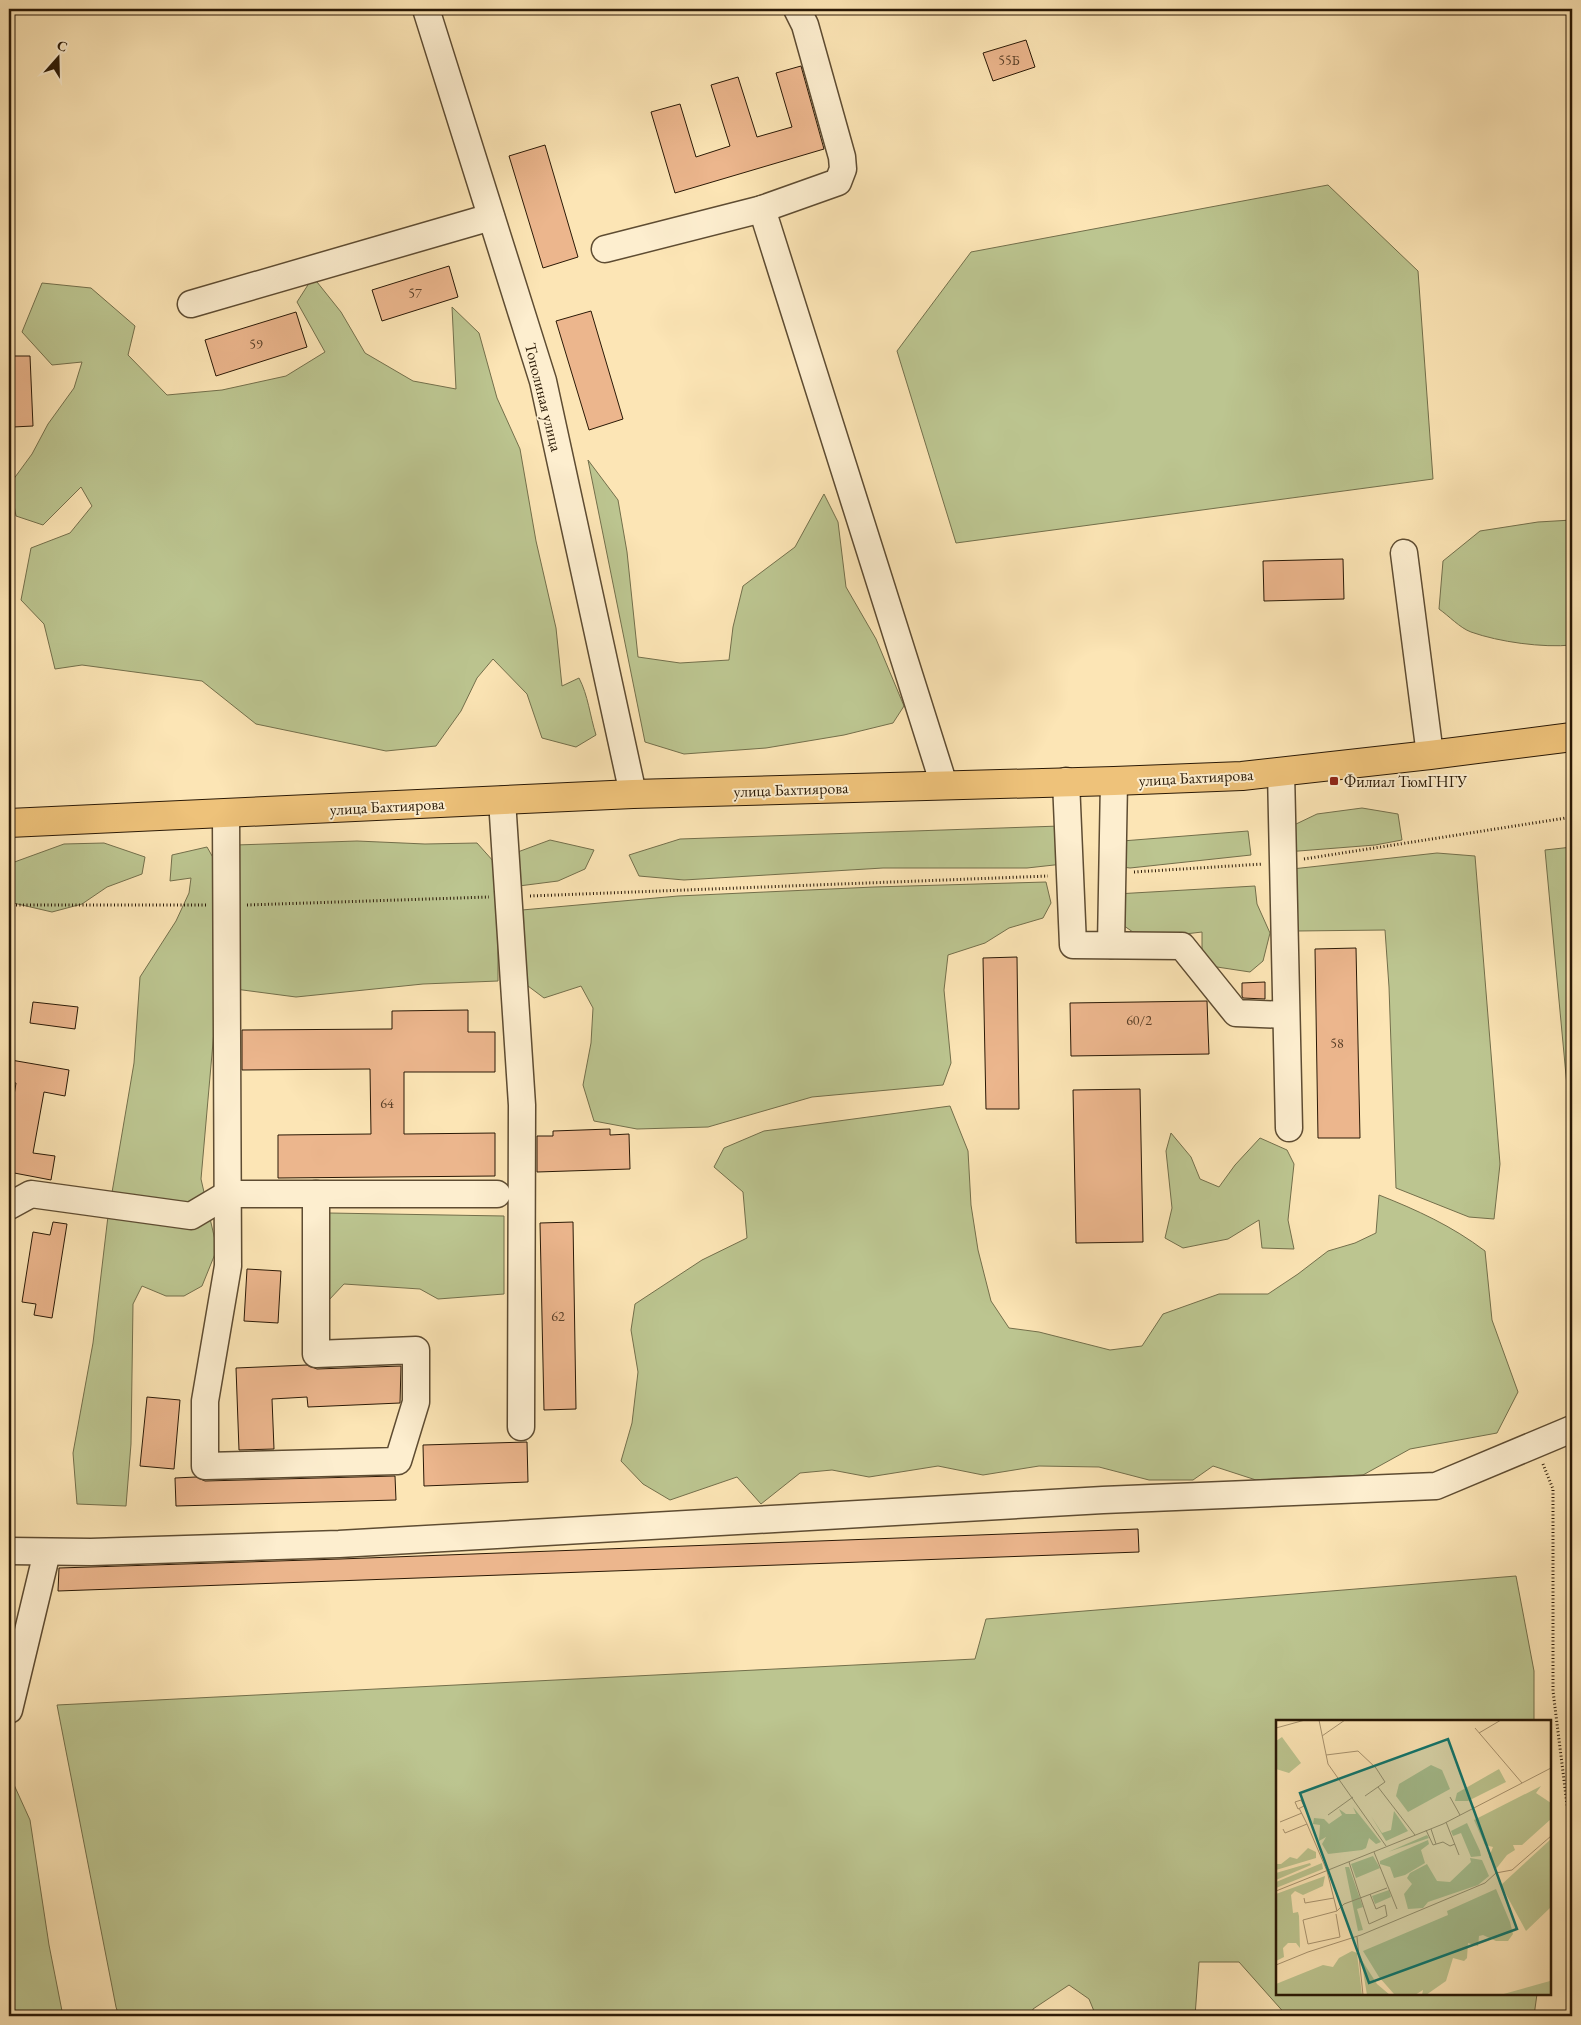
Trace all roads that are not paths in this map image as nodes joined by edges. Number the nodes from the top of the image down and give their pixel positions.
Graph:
1 (426, 9) edge
2 (797, 9) edge
3 (762, 209) junction
4 (491, 217) junction
5 (605, 249) dead end
6 (191, 304) dead end
7 (1404, 553) dead end
8 (1572, 737) edge
9 (1430, 755) junction
10 (1282, 772) junction
11 (1066, 781) junction
12 (1114, 781) junction
13 (944, 785) junction
14 (633, 794) junction
15 (502, 800) junction
16 (226, 814) junction
17 (9, 823) edge
18 (1111, 945) junction
19 (1286, 1015) junction
20 (1289, 1128) dead end
21 (228, 1194) junction
22 (316, 1194) junction
23 (497, 1194) dead end
24 (9, 1206) edge
25 (521, 1427) dead end
26 (1572, 1429) edge
27 (9, 1552) edge
28 (47, 1552) junction
29 (9, 1710) edge

1 - 4 street, Тополиная улица
2 - 3 street
3 - 5 street
3 - 13 street
4 - 6 street
4 - 14 street, Тополиная улица
7 - 9 street
8 - 9 main road, улица Бахтиярова
9 - 10 main road, улица Бахтиярова
10 - 12 main road, улица Бахтиярова
10 - 19 street
11 - 12 main road, улица Бахтиярова
11 - 13 main road, улица Бахтиярова
11 - 18 street
12 - 18 street
13 - 14 main road, улица Бахтиярова
14 - 15 main road, улица Бахтиярова
15 - 16 main road, улица Бахтиярова
15 - 25 street
16 - 17 main road, улица Бахтиярова
16 - 21 street
18 - 19 street
19 - 20 street
21 - 22 street
21 - 22 street
21 - 24 street
22 - 23 street
26 - 28 street
27 - 28 street
28 - 29 street

